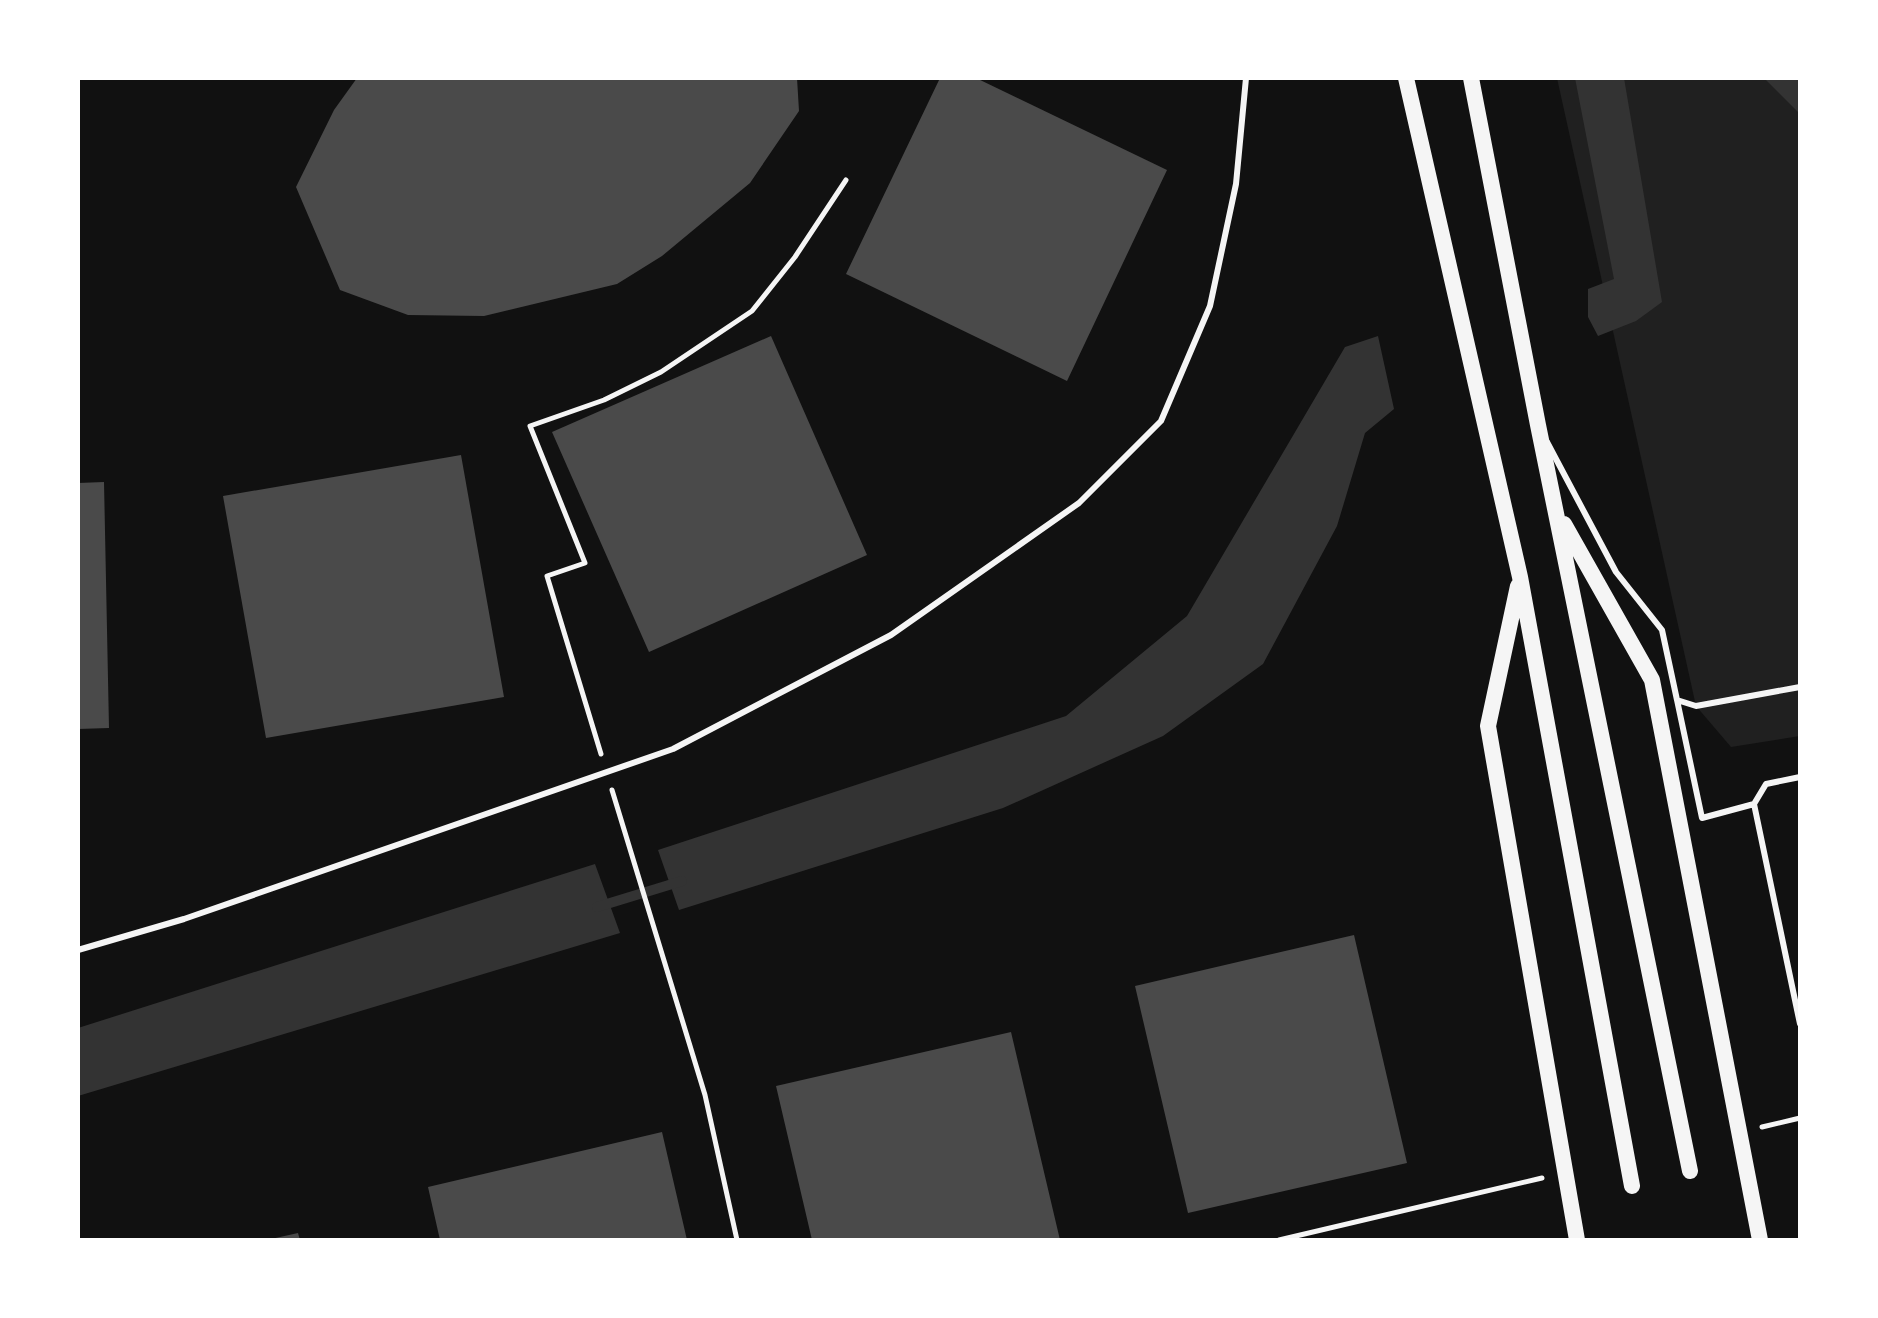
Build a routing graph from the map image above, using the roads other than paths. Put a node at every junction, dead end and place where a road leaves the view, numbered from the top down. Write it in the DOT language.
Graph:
graph roads {
  1 [pos="1246,78"];
  2 [pos="1406,78"];
  3 [pos="1471,78"];
  4 [pos="1538,425"];
  5 [pos="1557,513"];
  6 [pos="1520,577"];
  7 [pos="1800,687"];
  8 [pos="1677,700"];
  9 [pos="1800,777"];
  10 [pos="1754,804"];
  11 [pos="78,950"];
  12 [pos="1800,1024"];
  13 [pos="1690,1171"];
  14 [pos="1632,1186"];
  15 [pos="1577,1240"];
  16 [pos="1760,1240"];
  1 -- 11 [label="lane"];
  2 -- 6 [label="main road"];
  3 -- 4 [label="main road"];
  4 -- 5 [label="main road"];
  4 -- 8 [label="lane"];
  5 -- 13 [label="main road"];
  5 -- 16 [label="main road"];
  6 -- 14 [label="main road"];
  6 -- 15 [label="main road"];
  7 -- 8 [label="lane"];
  8 -- 10 [label="lane"];
  9 -- 10 [label="lane"];
  10 -- 12 [label="lane"];
}
